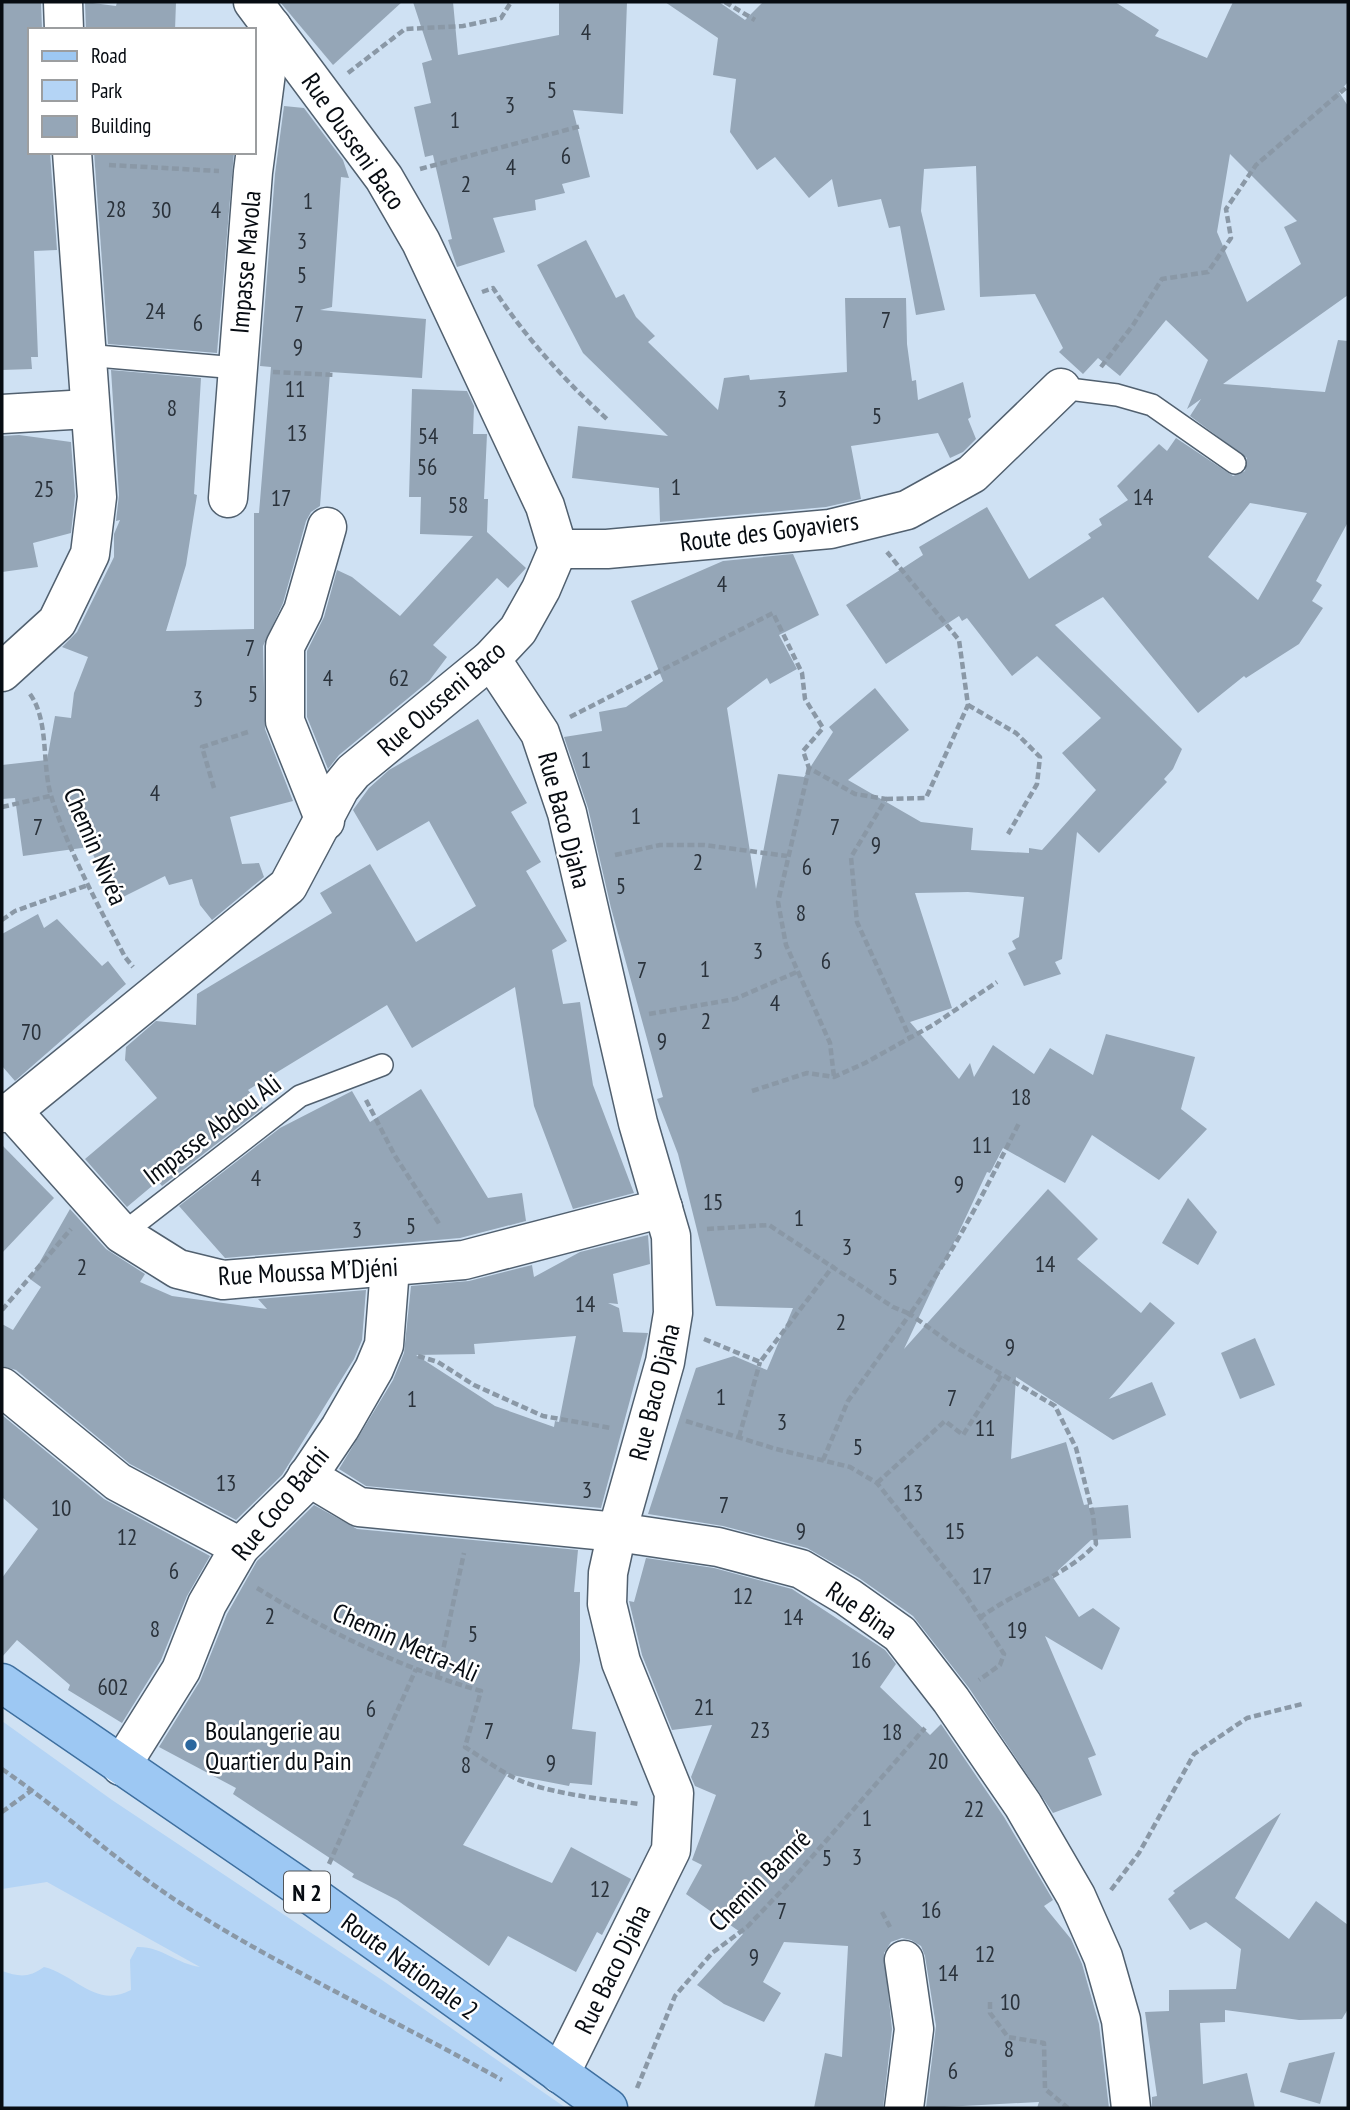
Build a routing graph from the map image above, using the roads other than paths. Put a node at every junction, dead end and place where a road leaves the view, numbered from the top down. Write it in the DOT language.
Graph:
graph roads {
  1 [pos="63,2"];
  2 [pos="263,15"];
  3 [pos="64,28"];
  4 [pos="256,125"];
  5 [pos="254,154"];
  6 [pos="72,158"];
  7 [pos="85,355"];
  8 [pos="237,370"];
  9 [pos="1072,389"];
  10 [pos="88,409"];
  11 [pos="2,414"];
  12 [pos="1235,463"];
  13 [pos="228,498"];
  14 [pos="327,527"];
  15 [pos="558,549"];
  16 [pos="491,659"];
  17 [pos="5,668"];
  18 [pos="325,821"];
  19 [pos="382,1065"];
  20 [pos="7,1112"];
  21 [pos="667,1222"];
  22 [pos="122,1234"];
  23 [pos="390,1268"];
  24 [pos="2,1387"];
  25 [pos="307,1476"];
  26 [pos="617,1532"];
  27 [pos="233,1558"];
  28 [pos="2,1683"];
  29 [pos="121,1766"];
  30 [pos="904,1960"];
  31 [pos="560,2074"];
  32 [pos="621,2102"];
  33 [pos="904,2108"];
  34 [pos="1131,2108"];
  1 -- 3 [label="street"];
  2 -- 4 [label="street, Impasse Mavola"];
  2 -- 15 [label="street, Rue Ousseni Baco"];
  5 -- 8 [label="street, Impasse Mavola"];
  6 -- 7 [label="street"];
  7 -- 8 [label="lane"];
  7 -- 10 [label="street"];
  8 -- 13 [label="street, Impasse Mavola"];
  9 -- 12 [label="lane"];
  9 -- 15 [label="street, Route des Goyaviers"];
  10 -- 11 [label="street"];
  10 -- 17 [label="street"];
  14 -- 18 [label="street"];
  15 -- 16 [label="street, Rue Ousseni Baco"];
  16 -- 18 [label="street, Rue Ousseni Baco"];
  16 -- 21 [label="street, Rue Baco Djaha"];
  18 -- 20 [label="street, Rue Ousseni Baco"];
  19 -- 22 [label="lane, Impasse Abdou Ali"];
  20 -- 22 [label="street, Rue Moussa M’Djéni"];
  21 -- 23 [label="street, Rue Moussa M’Djéni"];
  21 -- 26 [label="street, Rue Baco Djaha"];
  22 -- 23 [label="street, Rue Moussa M’Djéni"];
  23 -- 25 [label="street, Rue Coco Bachi"];
  24 -- 27 [label="street"];
  25 -- 26 [label="street, Rue Bina"];
  25 -- 27 [label="street, Rue Coco Bachi"];
  26 -- 31 [label="street, Rue Baco Djaha"];
  26 -- 34 [label="street, Rue Bina"];
  27 -- 29 [label="street, Rue Coco Bachi"];
  28 -- 29 [label="main road, Route Nationale 2 / N 2"];
  29 -- 31 [label="main road, Route Nationale 2 / N 2"];
  30 -- 33 [label="street"];
  31 -- 32 [label="main road, Route Nationale 2 / N 2"];
}
